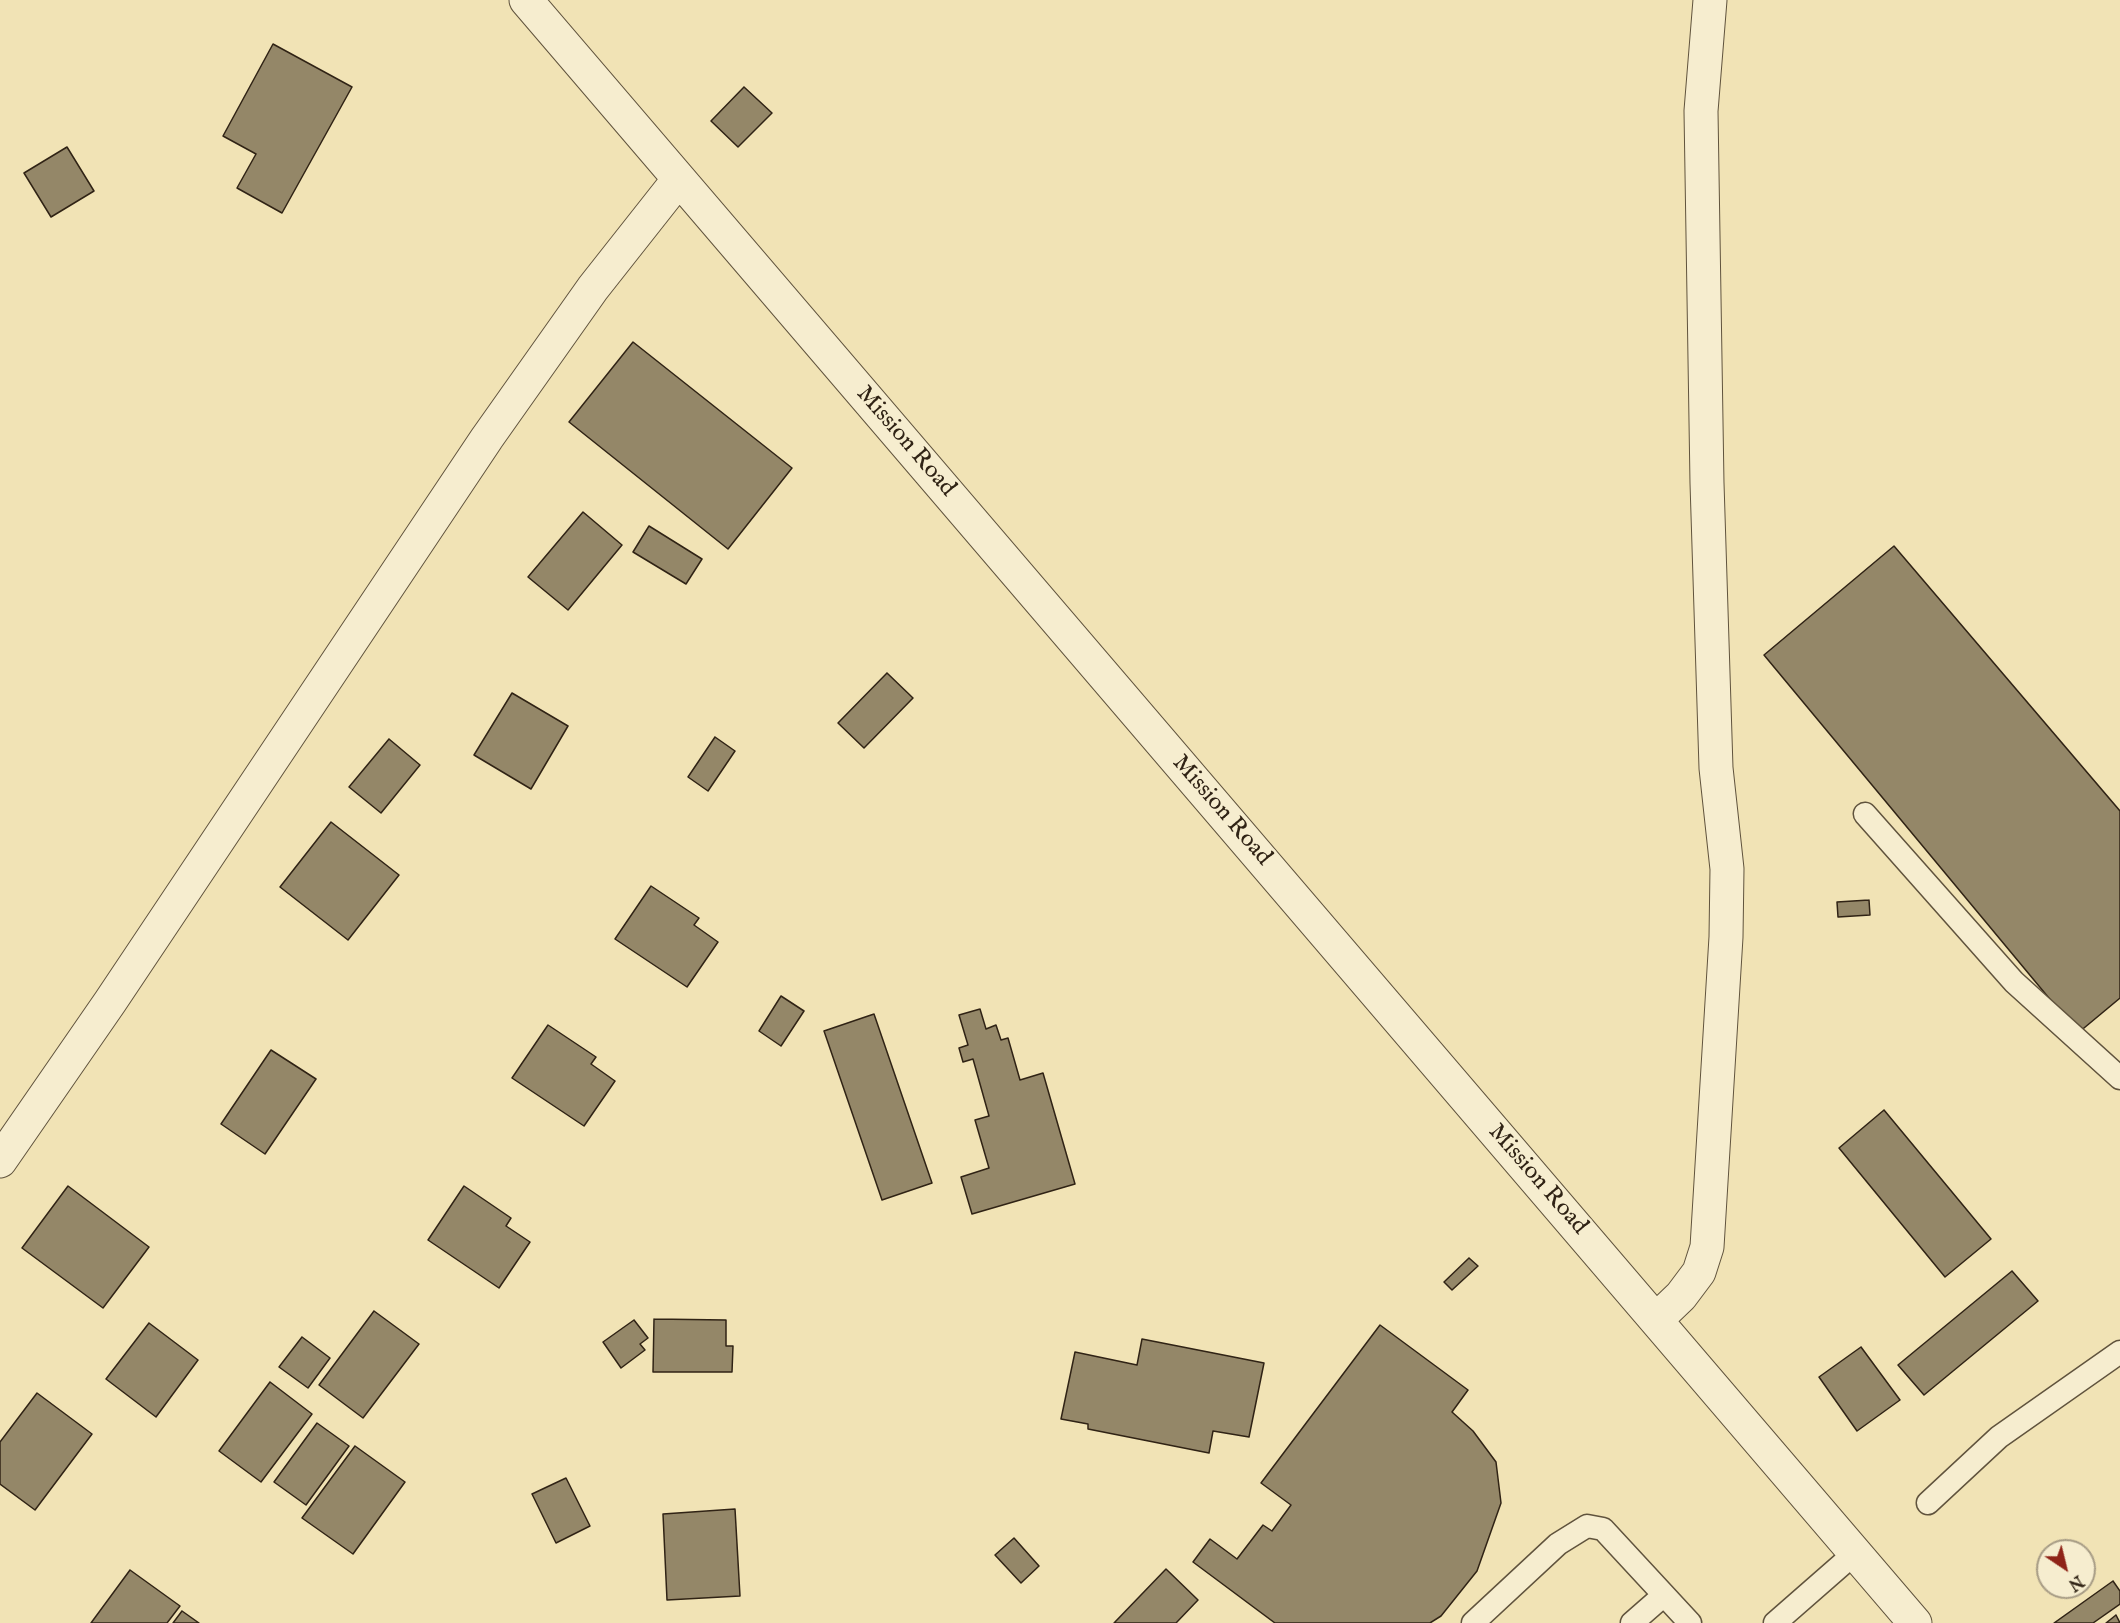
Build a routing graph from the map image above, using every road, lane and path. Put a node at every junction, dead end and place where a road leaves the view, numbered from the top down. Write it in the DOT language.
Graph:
graph roads {
  1 [pos="526,0"];
  2 [pos="1710,0"];
  3 [pos="679,178"];
  4 [pos="1864,813"];
  5 [pos="2120,1078"];
  6 [pos="0,1161"];
  7 [pos="1657,1319"];
  8 [pos="2120,1352"];
  9 [pos="1928,1503"];
  10 [pos="1855,1553"];
  11 [pos="1664,1595"];
  12 [pos="1473,1623"];
  13 [pos="1632,1623"];
  14 [pos="1690,1623"];
  15 [pos="1775,1623"];
  16 [pos="1915,1623"];
  1 -- 3 [label="street, Mission Road"];
  2 -- 7 [label="street"];
  3 -- 6 [label="street"];
  3 -- 7 [label="street, Mission Road"];
  4 -- 5 [label="lane"];
  7 -- 10 [label="street, Mission Road"];
  8 -- 9 [label="lane"];
  10 -- 15 [label="lane"];
  10 -- 16 [label="street, Mission Road"];
  11 -- 12 [label="lane"];
  11 -- 13 [label="lane"];
  11 -- 14 [label="lane"];
}
